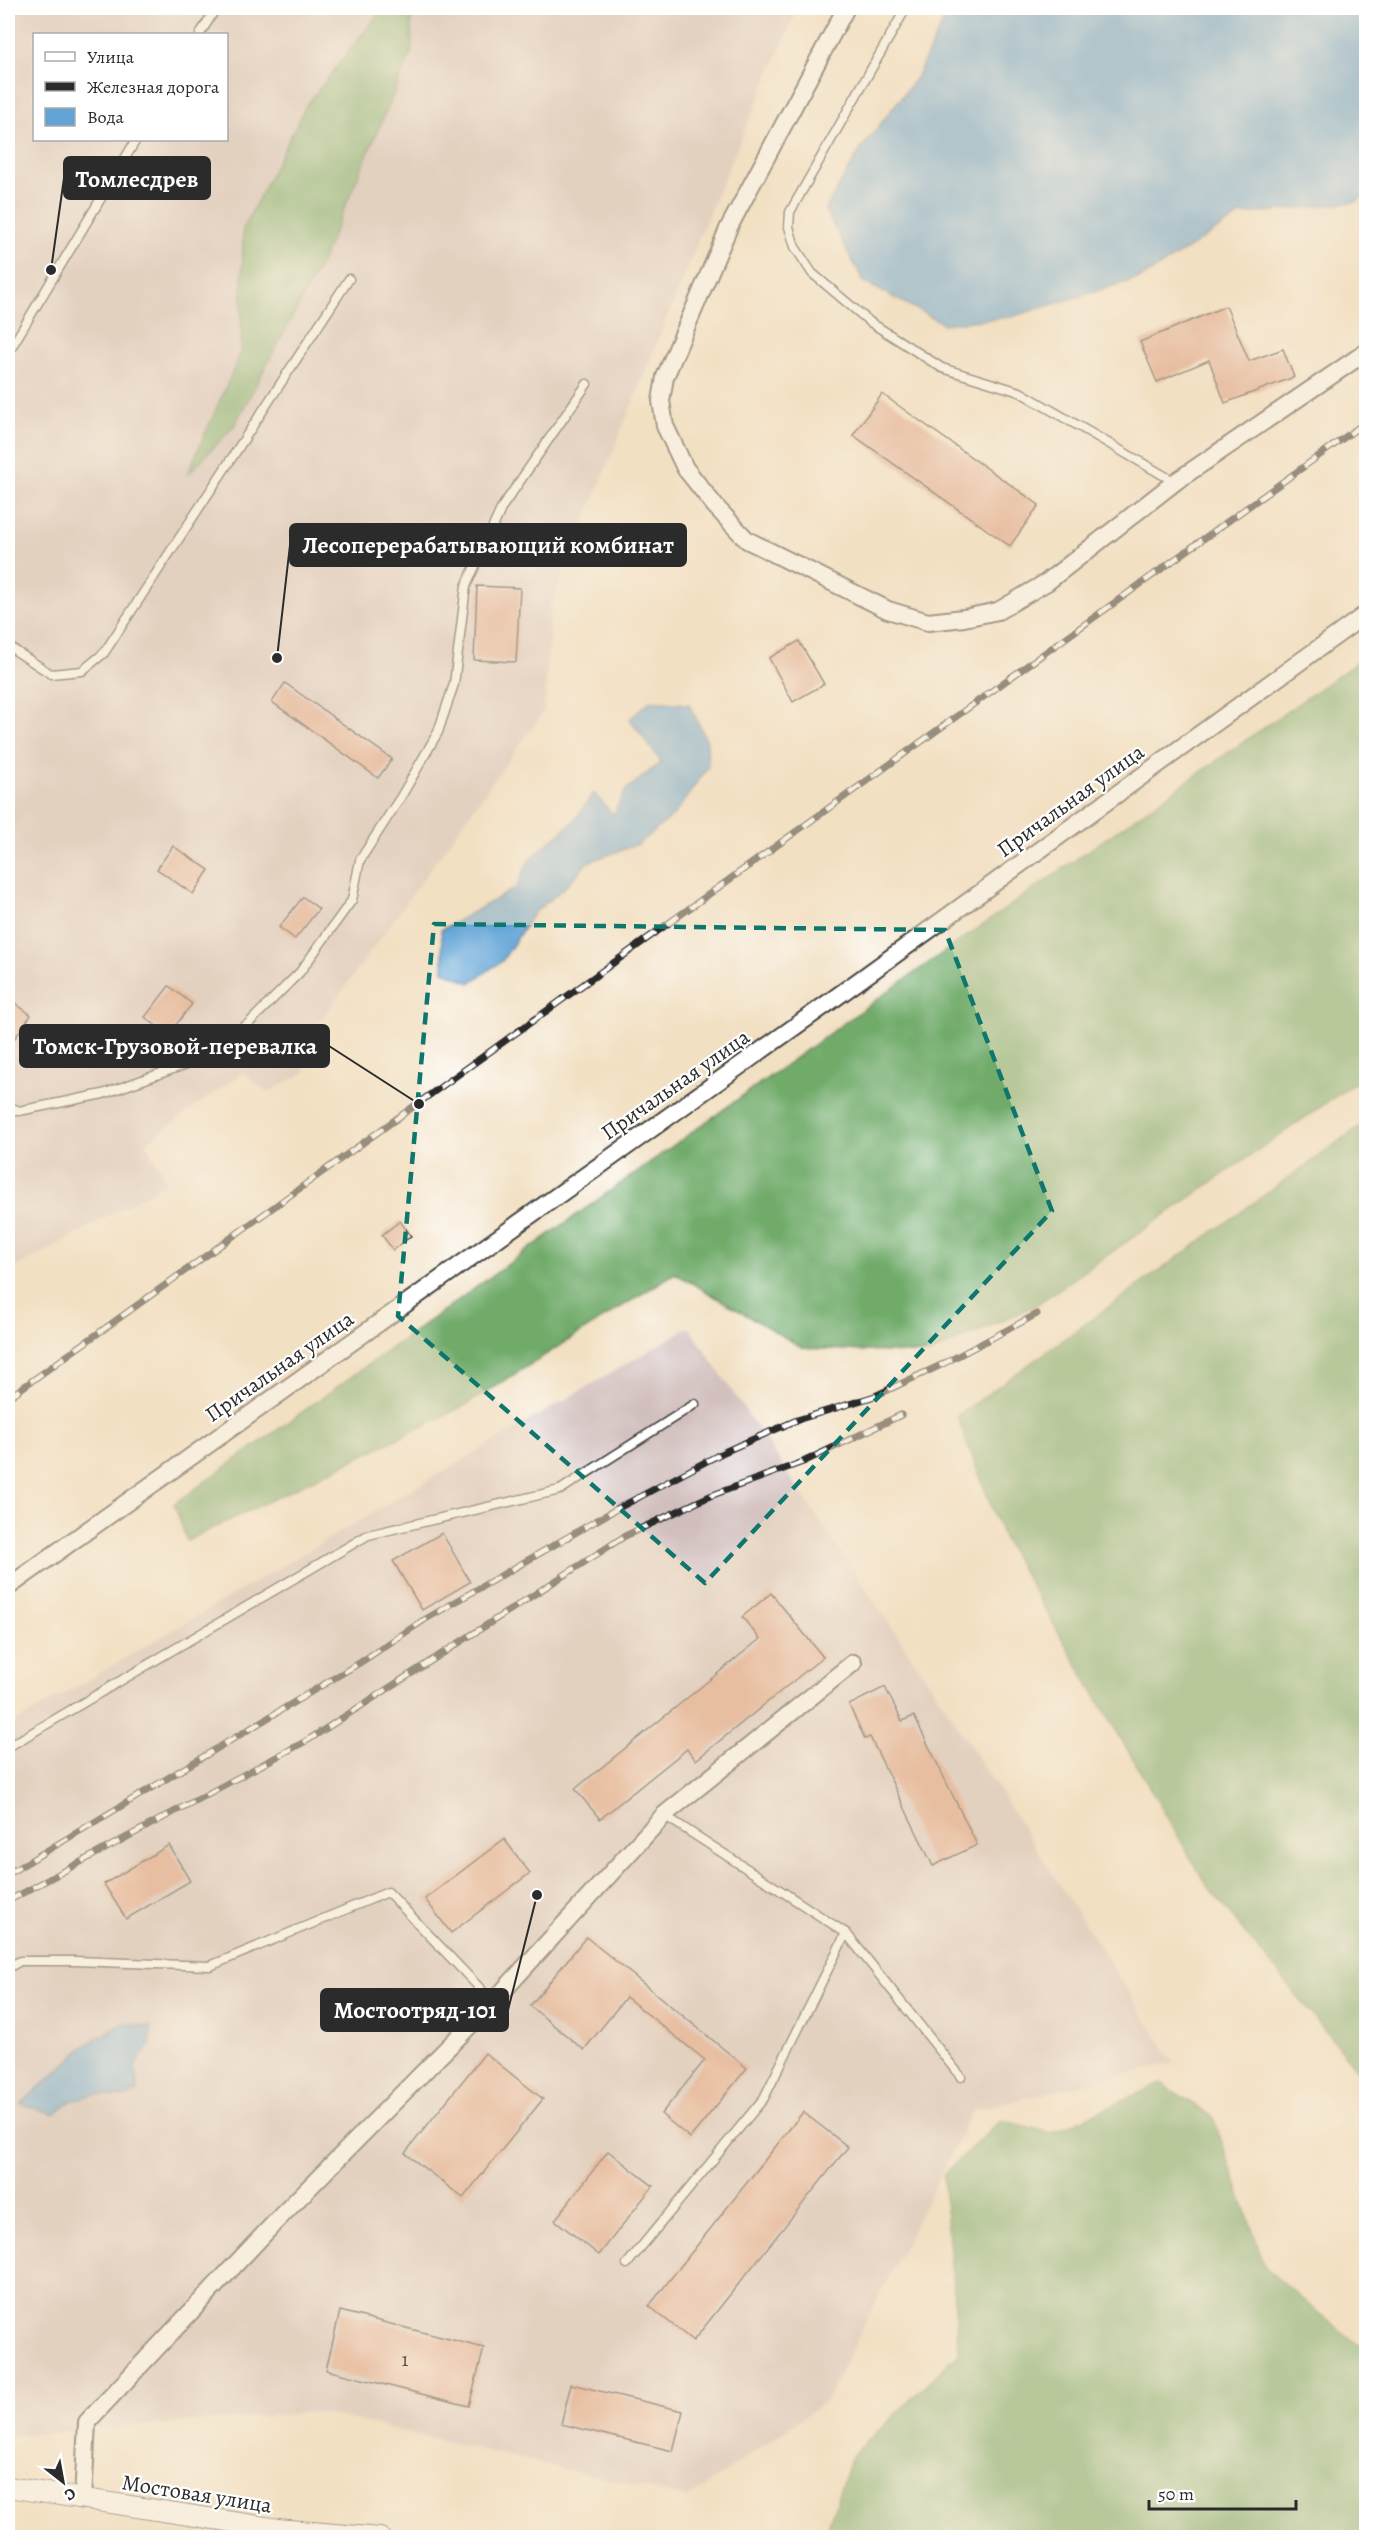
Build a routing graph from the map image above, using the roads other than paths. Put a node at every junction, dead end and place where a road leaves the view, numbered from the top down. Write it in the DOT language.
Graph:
graph roads {
  1 [pos="216,8"];
  2 [pos="846,8"];
  3 [pos="906,8"];
  4 [pos="201,33"];
  5 [pos="135,141"];
  6 [pos="349,279"];
  7 [pos="1366,352"];
  8 [pos="8,353"];
  9 [pos="587,384"];
  10 [pos="1175,482"];
  11 [pos="1366,614"];
  12 [pos="8,646"];
  13 [pos="8,1106"];
  14 [pos="695,1404"];
  15 [pos="8,1587"];
  16 [pos="854,1663"];
  17 [pos="8,1747"];
  18 [pos="664,1815"];
  19 [pos="846,1933"];
  20 [pos="8,1968"];
  21 [pos="493,2002"];
  22 [pos="962,2077"];
  23 [pos="627,2264"];
  24 [pos="8,2487"];
  25 [pos="83,2500"];
  26 [pos="278,2533"];
  27 [pos="380,2538"];
  1 -- 4 [label="lane"];
  2 -- 10 [label="street"];
  3 -- 10 [label="lane"];
  5 -- 8 [label="lane"];
  6 -- 12 [label="lane"];
  7 -- 10 [label="street"];
  9 -- 13 [label="lane"];
  11 -- 15 [label="street, Причальная улица"];
  14 -- 17 [label="lane"];
  16 -- 18 [label="street"];
  18 -- 19 [label="lane"];
  18 -- 21 [label="street"];
  19 -- 22 [label="lane"];
  19 -- 23 [label="lane"];
  20 -- 21 [label="lane"];
  21 -- 25 [label="street"];
  24 -- 25 [label="street, Мостовая улица"];
  25 -- 26 [label="street, Мостовая улица"];
  26 -- 27 [label="street, Мостовая улица"];
}
